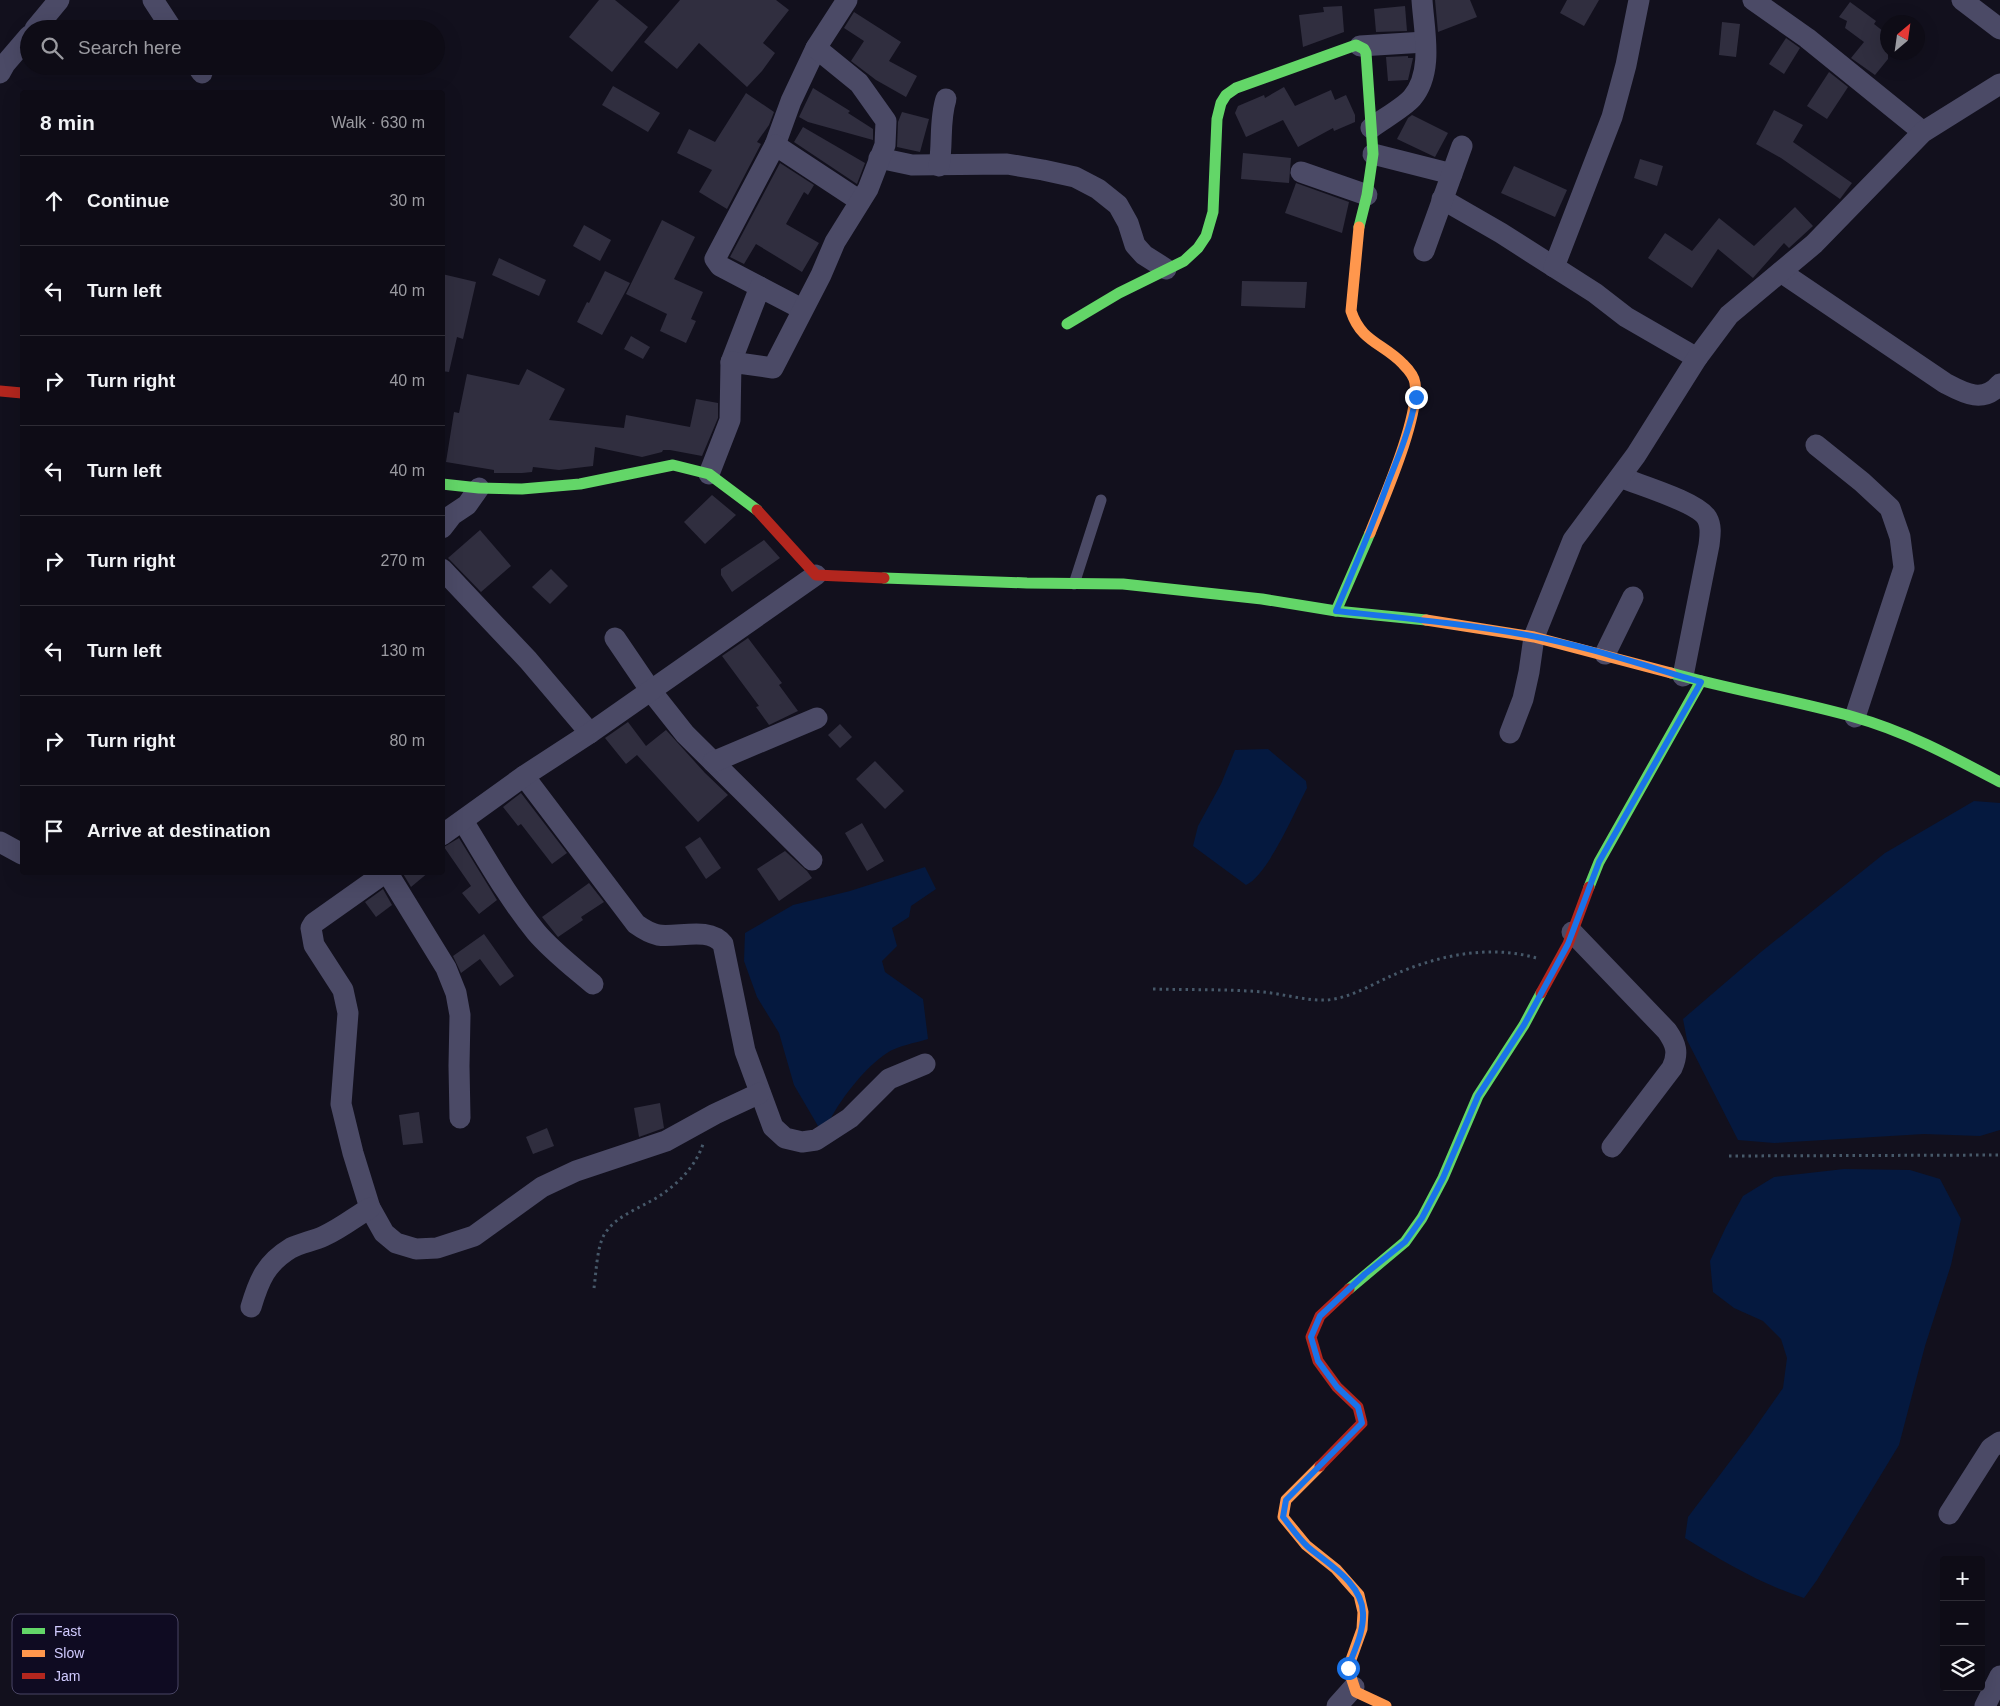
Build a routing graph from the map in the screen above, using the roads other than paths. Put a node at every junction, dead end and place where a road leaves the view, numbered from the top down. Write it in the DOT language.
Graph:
graph roads {
  1 [pos="59,0"];
  2 [pos="153,0"];
  3 [pos="847,0"];
  4 [pos="1422,0"];
  5 [pos="1639,0"];
  6 [pos="1753,0"];
  7 [pos="1962,0"];
  8 [pos="42,20"];
  9 [pos="166,20"];
  10 [pos="2000,29"];
  11 [pos="1425,42"];
  12 [pos="20,45"];
  13 [pos="1360,46"];
  14 [pos="816,48"];
  15 [pos="2,64"];
  16 [pos="2000,84"];
  17 [pos="946,99"];
  18 [pos="1372,128"];
  19 [pos="1923,132"];
  20 [pos="775,145"];
  21 [pos="1462,146"];
  22 [pos="1373,154"];
  23 [pos="880,158"];
  24 [pos="939,166"];
  25 [pos="1301,172"];
  26 [pos="1452,174"];
  27 [pos="1367,195"];
  28 [pos="1442,199"];
  29 [pos="860,201"];
  30 [pos="1424,251"];
  31 [pos="1554,267"];
  32 [pos="1166,269"];
  33 [pos="1781,272"];
  34 [pos="760,287"];
  35 [pos="802,309"];
  36 [pos="1067,324"];
  37 [pos="1697,358"];
  38 [pos="731,362"];
  39 [pos="2000,384"];
  40 [pos="0,391"];
  41 [pos="20,393"];
  42 [pos="1816,445"];
  43 [pos="709,474"];
  44 [pos="1620,477"];
  45 [pos="445,484"];
  46 [pos="479,488"];
  47 [pos="1101,500"];
  48 [pos="445,524"];
  49 [pos="445,572"];
  50 [pos="816,575"];
  51 [pos="1074,584"];
  52 [pos="1633,597"];
  53 [pos="1336,611"];
  54 [pos="1534,637"];
  55 [pos="615,638"];
  56 [pos="1606,654"];
  57 [pos="1692,679"];
  58 [pos="651,691"];
  59 [pos="1855,717"];
  60 [pos="817,718"];
  61 [pos="590,733"];
  62 [pos="1510,733"];
  63 [pos="713,762"];
  64 [pos="524,776"];
  65 [pos="2000,782"];
  66 [pos="463,821"];
  67 [pos="445,833"];
  68 [pos="0,842"];
  69 [pos="20,853"];
  70 [pos="812,860"];
  71 [pos="382,875"];
  72 [pos="388,875"];
  73 [pos="1572,932"];
  74 [pos="593,984"];
  75 [pos="925,1064"];
  76 [pos="760,1093"];
  77 [pos="460,1118"];
  78 [pos="1612,1147"];
  79 [pos="370,1208"];
  80 [pos="251,1307"];
  81 [pos="2000,1442"];
  82 [pos="1950,1514"];
  83 [pos="2000,1676"];
  84 [pos="1354,1687"];
  85 [pos="1337,1706"];
  86 [pos="1386,1706"];
  87 [pos="1985,1706"];
  1 -- 8 [label="street"];
  2 -- 9 [label="street"];
  3 -- 14 [label="street"];
  4 -- 11 [label="street"];
  5 -- 31 [label="street"];
  6 -- 19 [label="street"];
  7 -- 10 [label="street"];
  11 -- 13 [label="street"];
  11 -- 18 [label="street"];
  12 -- 15 [label="street"];
  13 -- 18 [label="street"];
  13 -- 32 [label="street"];
  14 -- 20 [label="street"];
  14 -- 23 [label="street"];
  16 -- 19 [label="street"];
  17 -- 24 [label="street"];
  18 -- 22 [label="street"];
  19 -- 33 [label="street"];
  20 -- 29 [label="street"];
  20 -- 34 [label="street"];
  21 -- 26 [label="street"];
  22 -- 26 [label="street"];
  22 -- 27 [label="street"];
  23 -- 24 [label="street"];
  23 -- 29 [label="street"];
  24 -- 32 [label="street"];
  25 -- 27 [label="street"];
  26 -- 28 [label="street"];
  27 -- 53 [label="street"];
  28 -- 30 [label="street"];
  28 -- 31 [label="street"];
  29 -- 35 [label="street"];
  31 -- 37 [label="street"];
  32 -- 36 [label="street"];
  33 -- 37 [label="street"];
  33 -- 39 [label="street"];
  34 -- 35 [label="street"];
  34 -- 38 [label="street"];
  35 -- 38 [label="street"];
  37 -- 44 [label="street"];
  38 -- 43 [label="street"];
  40 -- 41 [label="street"];
  42 -- 59 [label="street"];
  43 -- 46 [label="street"];
  43 -- 50 [label="street"];
  44 -- 54 [label="street"];
  44 -- 57 [label="street"];
  45 -- 46 [label="street"];
  46 -- 48 [label="street"];
  47 -- 51 [label="lane"];
  49 -- 61 [label="street"];
  50 -- 51 [label="street"];
  50 -- 58 [label="street"];
  51 -- 53 [label="street"];
  52 -- 56 [label="street"];
  53 -- 54 [label="street"];
  54 -- 56 [label="street"];
  54 -- 62 [label="street"];
  55 -- 58 [label="street"];
  56 -- 57 [label="street"];
  57 -- 59 [label="street"];
  57 -- 73 [label="street"];
  58 -- 61 [label="street"];
  58 -- 63 [label="street"];
  59 -- 65 [label="street"];
  60 -- 63 [label="street"];
  61 -- 64 [label="street"];
  63 -- 70 [label="street"];
  64 -- 66 [label="street"];
  64 -- 76 [label="street"];
  66 -- 67 [label="street"];
  66 -- 74 [label="street"];
  68 -- 69 [label="street"];
  71 -- 79 [label="street"];
  72 -- 77 [label="street"];
  73 -- 78 [label="street"];
  73 -- 84 [label="street"];
  75 -- 76 [label="street"];
  76 -- 79 [label="street"];
  79 -- 80 [label="street"];
  81 -- 82 [label="street"];
  83 -- 87 [label="street"];
  84 -- 85 [label="street"];
  84 -- 86 [label="street"];
}
